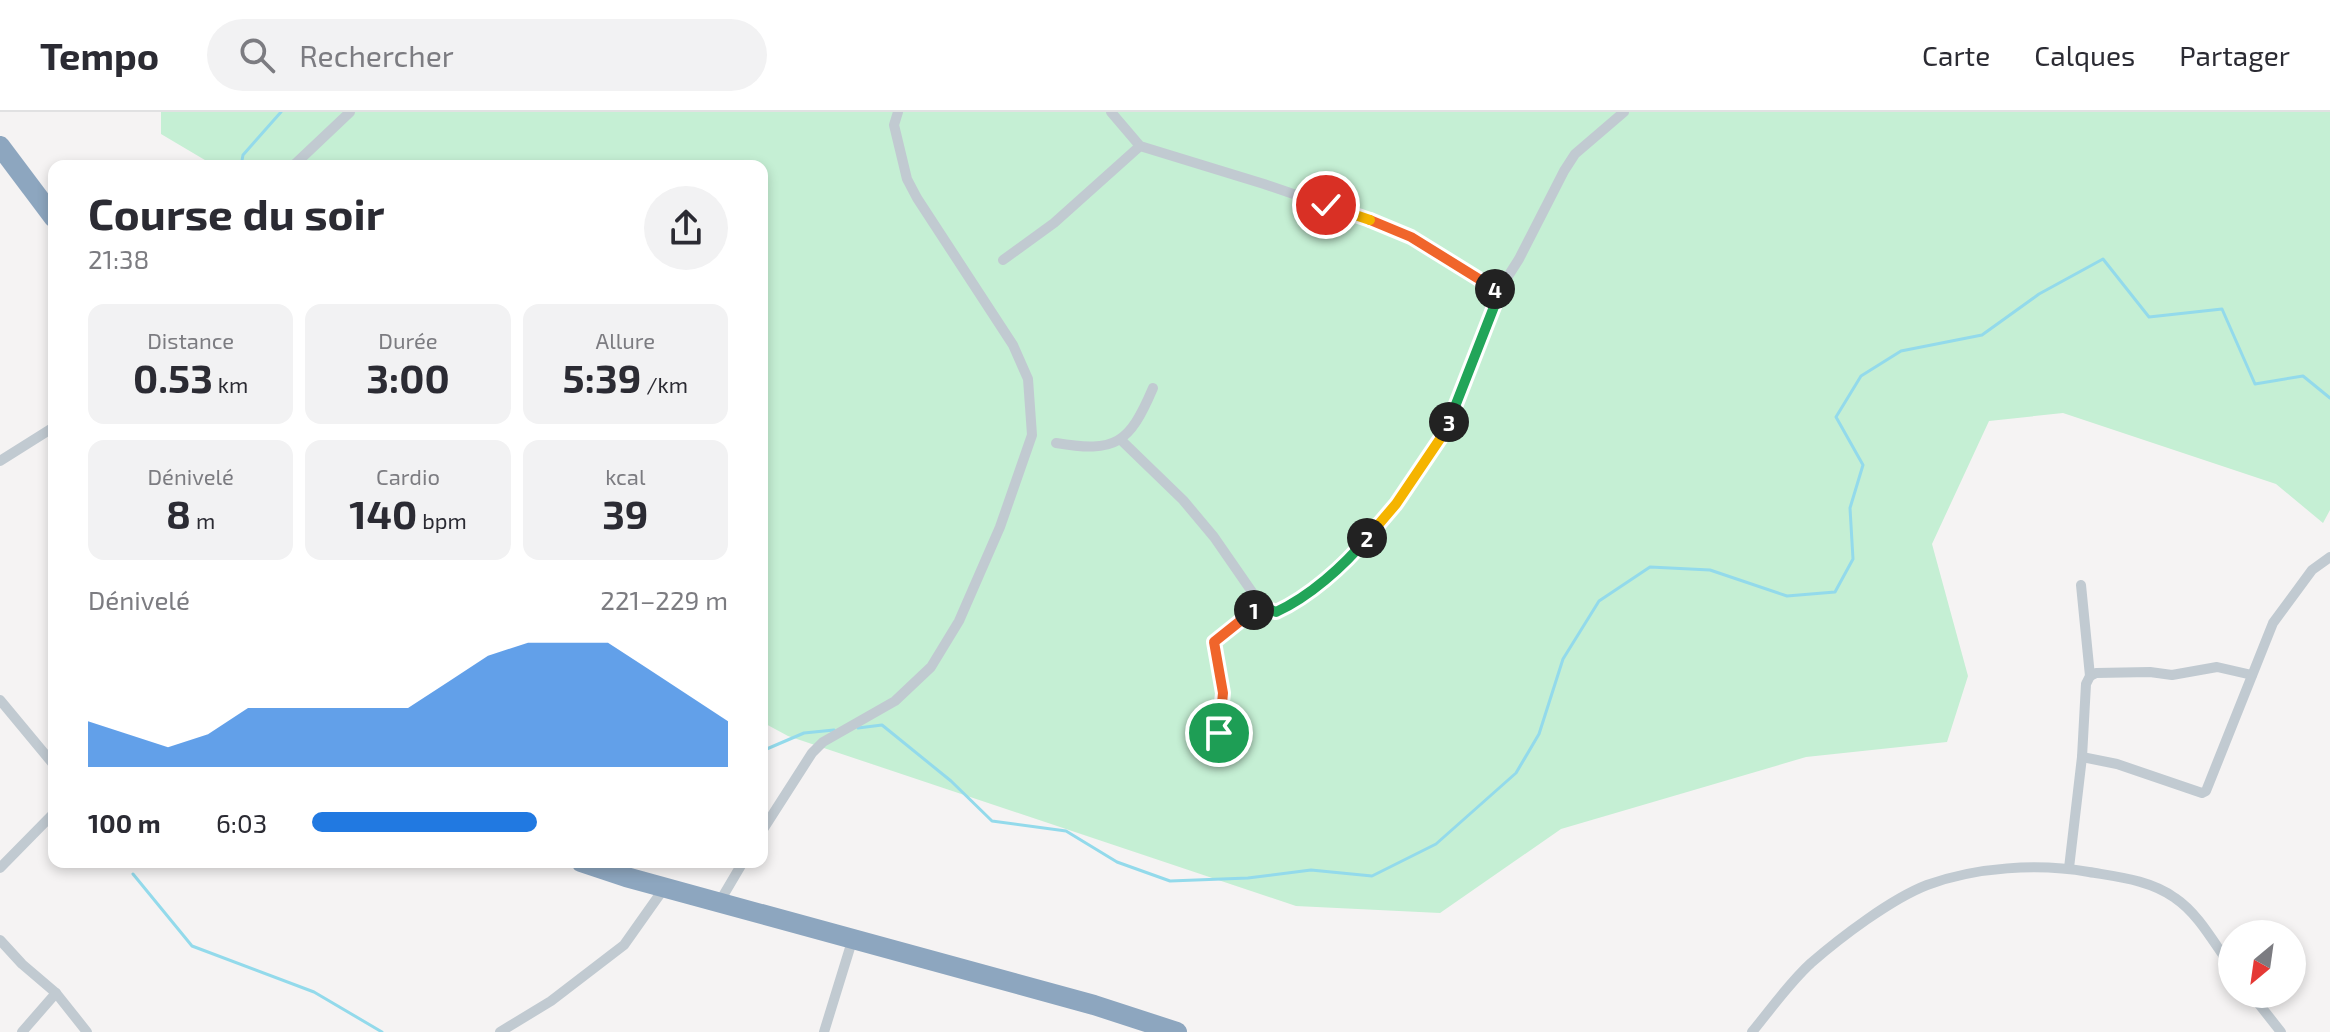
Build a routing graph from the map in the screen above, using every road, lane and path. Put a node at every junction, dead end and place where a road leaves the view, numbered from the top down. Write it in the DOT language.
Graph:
graph roads {
  1 [pos="350,112"];
  2 [pos="898,112"];
  3 [pos="1111,112"];
  4 [pos="1624,112"];
  5 [pos="0,146"];
  6 [pos="1140,146"];
  7 [pos="299,160"];
  8 [pos="48,210"];
  9 [pos="1003,260"];
  10 [pos="1498,292"];
  11 [pos="1153,388"];
  12 [pos="48,431"];
  13 [pos="1121,440"];
  14 [pos="1056,443"];
  15 [pos="0,461"];
  16 [pos="2330,557"];
  17 [pos="2081,585"];
  18 [pos="1259,605"];
  19 [pos="2252,675"];
  20 [pos="2090,676"];
  21 [pos="0,700"];
  22 [pos="1219,733"];
  23 [pos="2082,757"];
  24 [pos="48,758"];
  25 [pos="48,819"];
  26 [pos="768,822"];
  27 [pos="0,868"];
  28 [pos="601,868"];
  29 [pos="739,868"];
  30 [pos="2069,868"];
  31 [pos="665,887"];
  32 [pos="720,901"];
  33 [pos="853,938"];
  34 [pos="0,940"];
  35 [pos="2218,949"];
  36 [pos="56,993"];
  37 [pos="2262,1008"];
  38 [pos="22,1032"];
  39 [pos="87,1032"];
  40 [pos="500,1032"];
  41 [pos="824,1032"];
  42 [pos="1177,1032"];
  43 [pos="1752,1032"];
  44 [pos="2281,1032"];
  1 -- 7 [label="street"];
  2 -- 26 [label="street"];
  3 -- 6 [label="street"];
  4 -- 10 [label="street"];
  5 -- 8 [label="highway"];
  6 -- 9 [label="street"];
  6 -- 10 [label="street"];
  10 -- 18 [label="street"];
  11 -- 13 [label="street"];
  12 -- 15 [label="street"];
  13 -- 14 [label="street"];
  13 -- 18 [label="street"];
  16 -- 19 [label="street"];
  17 -- 20 [label="street"];
  18 -- 22 [label="street"];
  19 -- 20 [label="street"];
  19 -- 23 [label="street"];
  20 -- 23 [label="street"];
  21 -- 24 [label="street"];
  23 -- 30 [label="street"];
  25 -- 27 [label="street"];
  28 -- 31 [label="highway"];
  29 -- 32 [label="street"];
  30 -- 35 [label="street"];
  30 -- 43 [label="street"];
  31 -- 32 [label="highway"];
  31 -- 40 [label="street"];
  32 -- 33 [label="highway"];
  33 -- 41 [label="street"];
  33 -- 42 [label="highway"];
  34 -- 36 [label="street"];
  36 -- 38 [label="street"];
  36 -- 39 [label="street"];
  37 -- 44 [label="street"];
}
